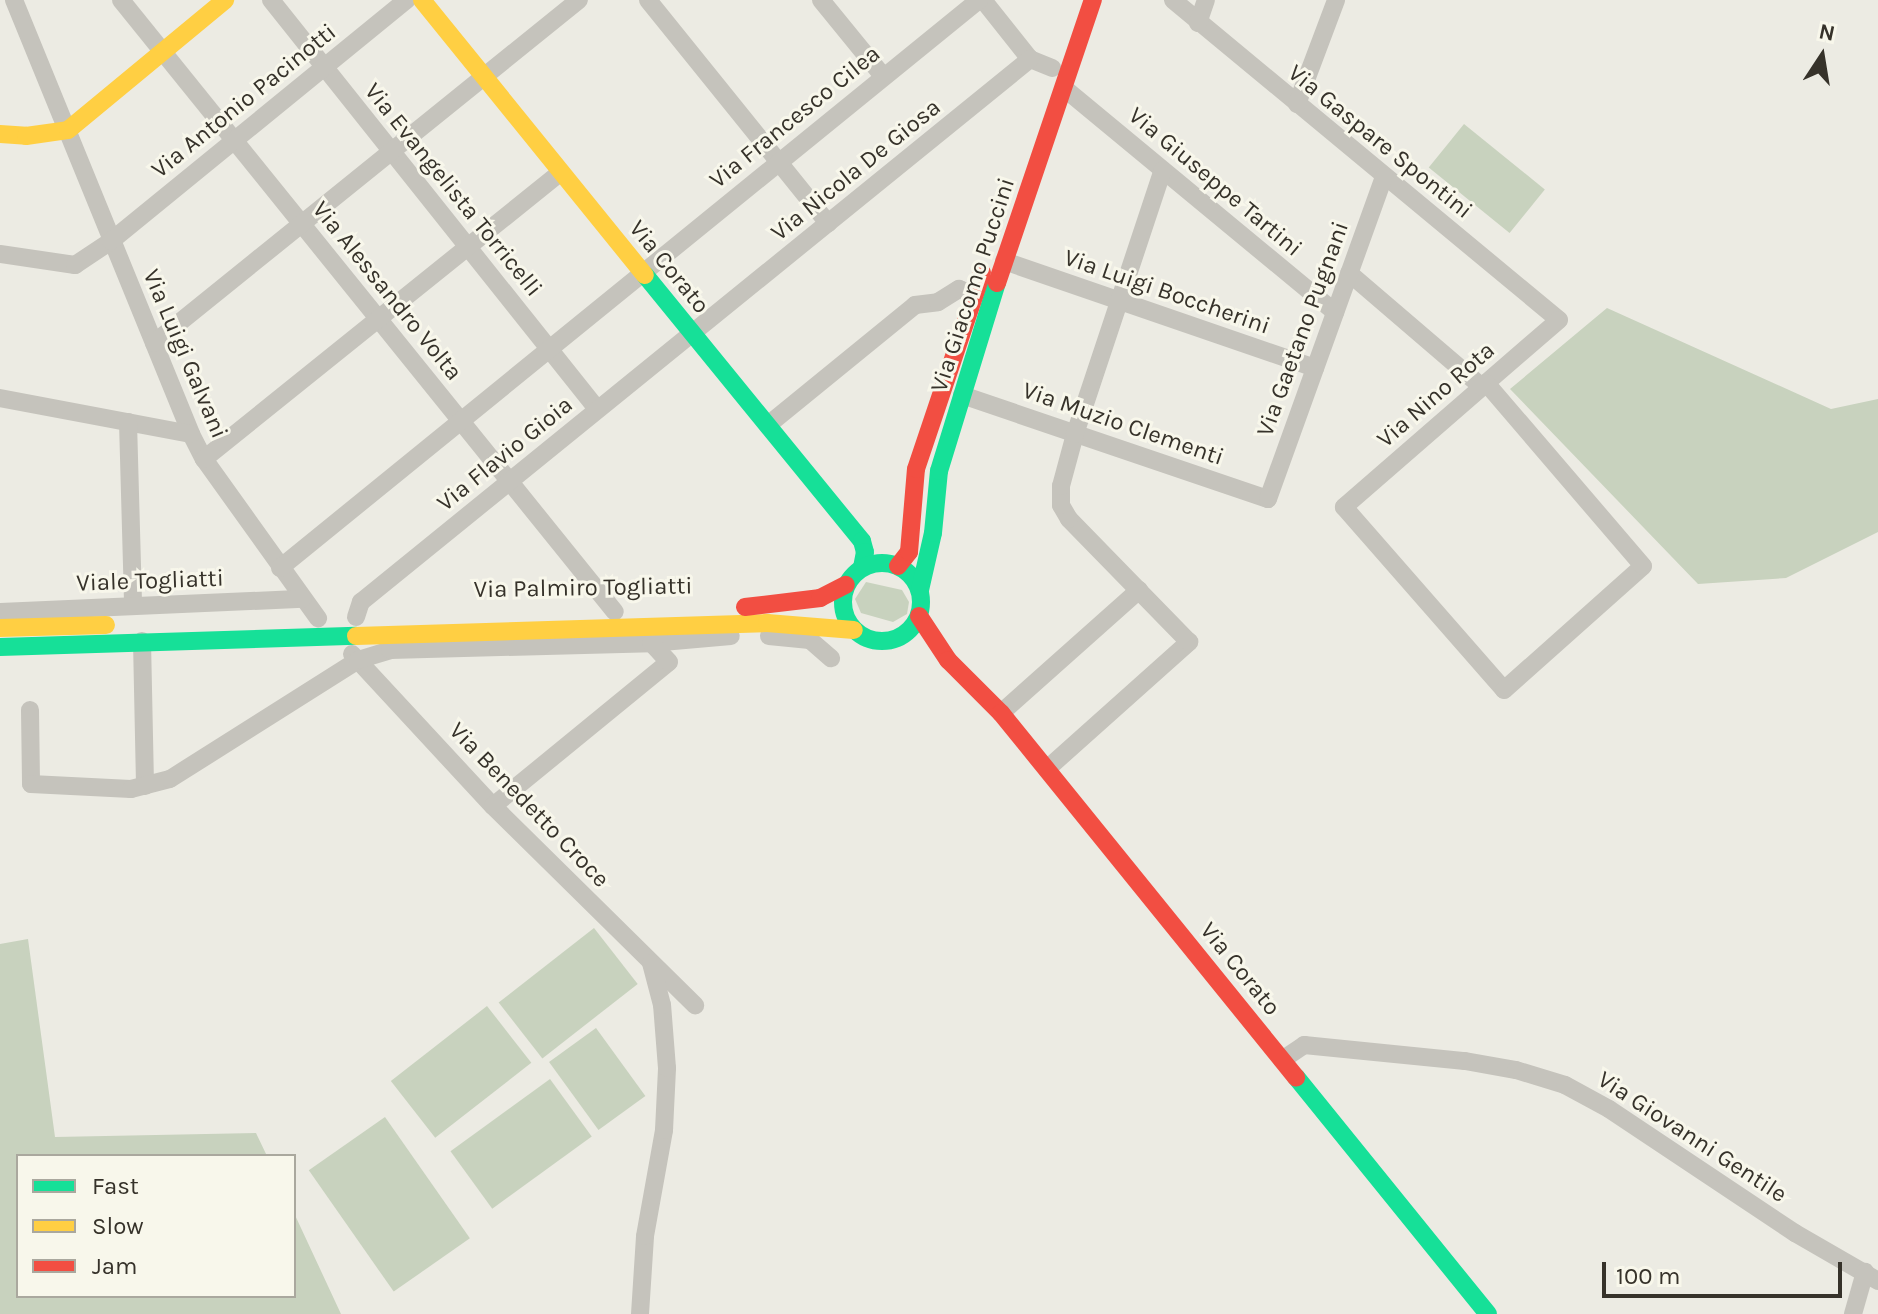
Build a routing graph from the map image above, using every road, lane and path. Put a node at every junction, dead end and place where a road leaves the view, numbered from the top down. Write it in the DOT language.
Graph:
graph roads {
  1 [pos="121,0"];
  2 [pos="271,0"];
  3 [pos="407,0"];
  4 [pos="422,0"];
  5 [pos="579,0"];
  6 [pos="648,0"];
  7 [pos="821,0"];
  8 [pos="981,0"];
  9 [pos="1074,0"];
  10 [pos="1093,0"];
  11 [pos="1173,0"];
  12 [pos="1206,0"];
  13 [pos="1336,0"];
  14 [pos="223,1"];
  15 [pos="21,4"];
  16 [pos="1198,23"];
  17 [pos="162,52"];
  18 [pos="1030,59"];
  19 [pos="324,67"];
  20 [pos="1052,68"];
  21 [pos="883,76"];
  22 [pos="484,77"];
  23 [pos="1064,88"];
  24 [pos="1297,104"];
  25 [pos="68,130"];
  26 [pos="0,134"];
  27 [pos="233,140"];
  28 [pos="391,152"];
  29 [pos="778,160"];
  30 [pos="1163,170"];
  31 [pos="561,172"];
  32 [pos="1384,176"];
  33 [pos="828,223"];
  34 [pos="302,224"];
  35 [pos="111,241"];
  36 [pos="469,247"];
  37 [pos="0,254"];
  38 [pos="1004,261"];
  39 [pos="642,272"];
  40 [pos="1349,273"];
  41 [pos="975,295"];
  42 [pos="1120,301"];
  43 [pos="1335,312"];
  44 [pos="378,319"];
  45 [pos="1559,320"];
  46 [pos="693,334"];
  47 [pos="154,343"];
  48 [pos="550,348"];
  49 [pos="1315,368"];
  50 [pos="1484,385"];
  51 [pos="962,395"];
  52 [pos="0,398"];
  53 [pos="597,409"];
  54 [pos="460,420"];
  55 [pos="128,422"];
  56 [pos="768,425"];
  57 [pos="191,434"];
  58 [pos="1075,434"];
  59 [pos="204,459"];
  60 [pos="509,481"];
  61 [pos="1268,499"];
  62 [pos="898,566"];
  63 [pos="280,568"];
  64 [pos="862,568"];
  65 [pos="846,585"];
  66 [pos="920,590"];
  67 [pos="1139,590"];
  68 [pos="303,599"];
  69 [pos="133,606"];
  70 [pos="0,612"];
  71 [pos="615,612"];
  72 [pos="919,616"];
  73 [pos="356,617"];
  74 [pos="318,618"];
  75 [pos="0,628"];
  76 [pos="854,630"];
  77 [pos="334,635"];
  78 [pos="142,641"];
  79 [pos="890,641"];
  80 [pos="651,643"];
  81 [pos="0,647"];
  82 [pos="831,658"];
  83 [pos="358,660"];
  84 [pos="948,660"];
  85 [pos="30,710"];
  86 [pos="1001,713"];
  87 [pos="1047,769"];
  88 [pos="145,786"];
  89 [pos="493,806"];
  90 [pos="650,961"];
  91 [pos="695,1005"];
  92 [pos="1282,1060"];
  93 [pos="1871,1277"];
  94 [pos="640,1314"];
  95 [pos="1488,1314"];
  96 [pos="1853,1314"];
  1 -- 17 [label="street, Via Alessandro Volta"];
  2 -- 19 [label="street, Via Evangelista Torricelli"];
  3 -- 19 [label="street, Via Antonio Pacinotti"];
  4 -- 22 [label="main road, Via Corato"];
  5 -- 22 [label="street"];
  6 -- 29 [label="street"];
  7 -- 21 [label="street"];
  8 -- 18 [label="street"];
  8 -- 21 [label="street, Via Francesco Cilea"];
  9 -- 20 [label="main road, Via Giacomo Puccini"];
  10 -- 23 [label="main road, Via Giacomo Puccini"];
  11 -- 16 [label="street, Via Gaspare Spontini"];
  12 -- 16 [label="street"];
  13 -- 24 [label="street"];
  14 -- 17 [label="main road"];
  15 -- 25 [label="street, Via Luigi Galvani"];
  16 -- 24 [label="street, Via Gaspare Spontini"];
  17 -- 25 [label="main road"];
  17 -- 27 [label="street, Via Alessandro Volta"];
  18 -- 20 [label="street"];
  18 -- 33 [label="street, Via Nicola De Giosa"];
  19 -- 27 [label="street, Via Antonio Pacinotti"];
  19 -- 28 [label="street, Via Evangelista Torricelli"];
  20 -- 41 [label="main road, Via Giacomo Puccini"];
  21 -- 29 [label="street, Via Francesco Cilea"];
  22 -- 28 [label="street"];
  22 -- 31 [label="main road, Via Corato"];
  23 -- 30 [label="street, Via Giuseppe Tartini"];
  23 -- 38 [label="main road, Via Giacomo Puccini"];
  24 -- 32 [label="street, Via Gaspare Spontini"];
  25 -- 26 [label="main road"];
  25 -- 35 [label="street, Via Luigi Galvani"];
  27 -- 34 [label="street, Via Alessandro Volta"];
  27 -- 35 [label="street, Via Antonio Pacinotti"];
  28 -- 34 [label="street"];
  28 -- 36 [label="street, Via Evangelista Torricelli"];
  29 -- 33 [label="street"];
  29 -- 39 [label="street, Via Francesco Cilea"];
  30 -- 42 [label="street"];
  30 -- 43 [label="street, Via Giuseppe Tartini"];
  31 -- 36 [label="street"];
  31 -- 39 [label="main road, Via Corato"];
  32 -- 40 [label="street, Via Gaetano Pugnani"];
  32 -- 45 [label="street, Via Gaspare Spontini"];
  33 -- 46 [label="street, Via Nicola De Giosa"];
  34 -- 44 [label="street, Via Alessandro Volta"];
  34 -- 47 [label="street"];
  35 -- 37 [label="street, Via Antonio Pacinotti"];
  35 -- 47 [label="street, Via Luigi Galvani"];
  36 -- 44 [label="street"];
  36 -- 48 [label="street, Via Evangelista Torricelli"];
  38 -- 42 [label="street, Via Luigi Boccherini"];
  38 -- 51 [label="main road, Via Giacomo Puccini"];
  39 -- 46 [label="main road, Via Corato"];
  39 -- 48 [label="street, Via Francesco Cilea"];
  40 -- 43 [label="street, Via Gaetano Pugnani"];
  40 -- 50 [label="street"];
  41 -- 56 [label="street"];
  41 -- 62 [label="main road, Via Giacomo Puccini"];
  42 -- 49 [label="street, Via Luigi Boccherini"];
  42 -- 58 [label="street"];
  43 -- 49 [label="street, Via Gaetano Pugnani"];
  44 -- 54 [label="street, Via Alessandro Volta"];
  44 -- 59 [label="street"];
  45 -- 50 [label="street, Via Nino Rota"];
  46 -- 53 [label="street, Via Flavio Gioia"];
  46 -- 56 [label="main road, Via Corato"];
  47 -- 57 [label="street, Via Luigi Galvani"];
  48 -- 53 [label="street, Via Evangelista Torricelli"];
  48 -- 54 [label="street, Via Francesco Cilea"];
  49 -- 61 [label="street, Via Gaetano Pugnani"];
  50 -- 50 [label="street, Via Nino Rota"];
  51 -- 58 [label="street, Via Muzio Clementi"];
  51 -- 66 [label="main road, Via Giacomo Puccini"];
  52 -- 55 [label="street"];
  53 -- 60 [label="street, Via Flavio Gioia"];
  54 -- 60 [label="street, Via Alessandro Volta"];
  54 -- 63 [label="street, Via Francesco Cilea"];
  55 -- 57 [label="street"];
  55 -- 69 [label="street"];
  56 -- 64 [label="main road, Via Corato"];
  57 -- 59 [label="street, Via Luigi Galvani"];
  58 -- 61 [label="street, Via Muzio Clementi"];
  58 -- 67 [label="street"];
  59 -- 63 [label="street, Via Luigi Galvani"];
  60 -- 71 [label="street, Via Alessandro Volta"];
  60 -- 73 [label="street, Via Flavio Gioia"];
  62 -- 64 [label="main road"];
  62 -- 66 [label="main road"];
  63 -- 68 [label="street, Via Luigi Galvani"];
  64 -- 65 [label="main road"];
  65 -- 71 [label="main road, Via Palmiro Togliatti"];
  65 -- 76 [label="main road"];
  66 -- 72 [label="main road"];
  67 -- 86 [label="street"];
  67 -- 87 [label="street"];
  68 -- 69 [label="street, Viale Togliatti"];
  68 -- 74 [label="street, Via Luigi Galvani"];
  69 -- 70 [label="street, Viale Togliatti"];
  71 -- 73 [label="main road, Via Palmiro Togliatti"];
  72 -- 79 [label="main road"];
  72 -- 84 [label="main road, Via Corato"];
  73 -- 74 [label="main road, Via Palmiro Togliatti"];
  74 -- 75 [label="main road, Via Palmiro Togliatti"];
  74 -- 77 [label="main road"];
  76 -- 77 [label="main road, Via Palmiro Togliatti"];
  76 -- 79 [label="main road, Via Corato"];
  77 -- 78 [label="main road, Via Palmiro Togliatti"];
  77 -- 83 [label="street, Via Benedetto Croce"];
  78 -- 81 [label="main road, Via Palmiro Togliatti"];
  78 -- 88 [label="street"];
  79 -- 84 [label="main road, Via Corato"];
  80 -- 82 [label="street"];
  80 -- 83 [label="street"];
  80 -- 89 [label="street"];
  83 -- 88 [label="street"];
  83 -- 89 [label="street, Via Benedetto Croce"];
  84 -- 86 [label="main road, Via Corato"];
  85 -- 88 [label="street"];
  86 -- 87 [label="main road, Via Corato"];
  87 -- 92 [label="main road, Via Corato"];
  89 -- 90 [label="street, Via Benedetto Croce"];
  90 -- 91 [label="street, Via Benedetto Croce"];
  90 -- 94 [label="street"];
  92 -- 93 [label="street, Via Giovanni Gentile"];
  92 -- 95 [label="main road, Via Corato"];
  93 -- 96 [label="street"];
}
